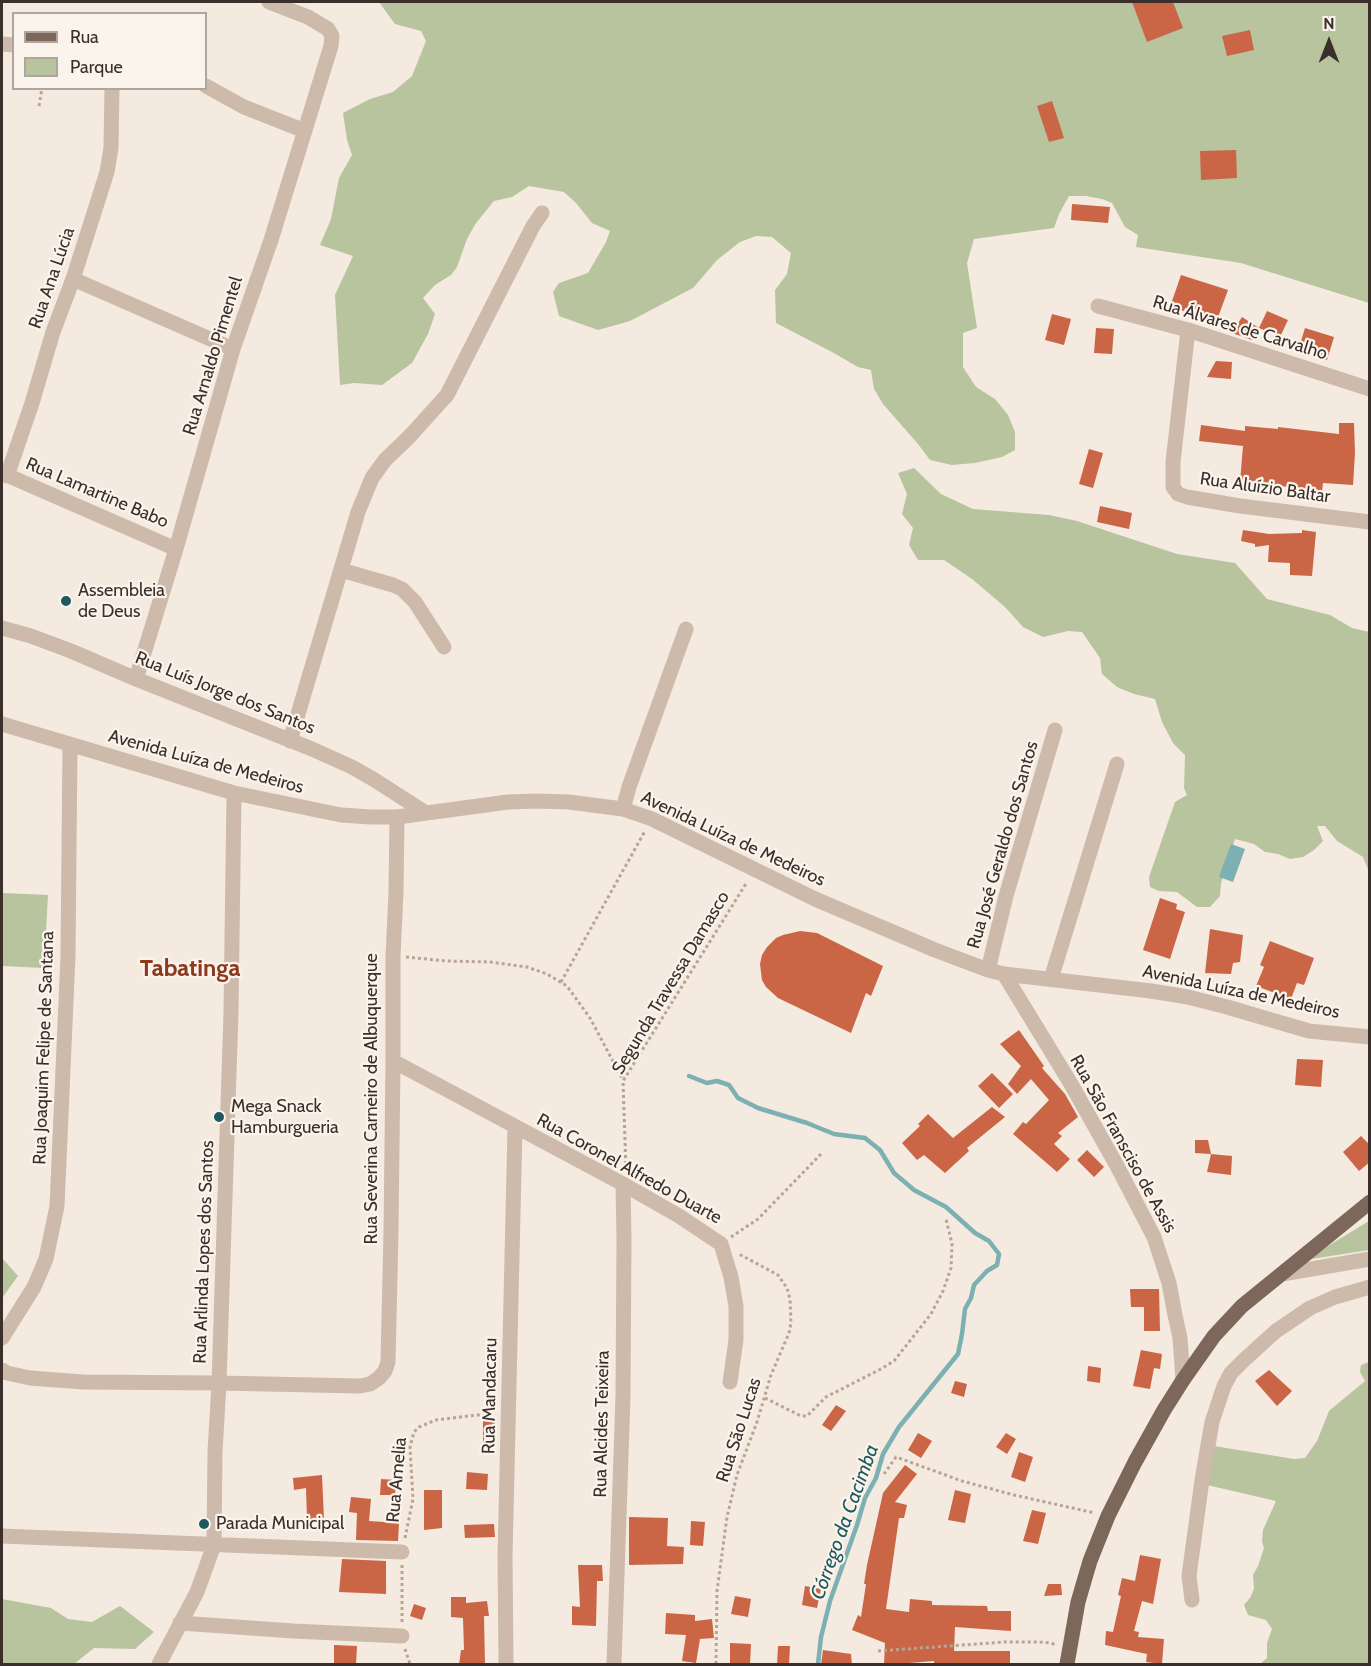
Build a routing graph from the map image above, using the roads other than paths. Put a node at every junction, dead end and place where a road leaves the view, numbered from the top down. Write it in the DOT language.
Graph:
graph roads {
  1 [pos="269,2"];
  2 [pos="207,87"];
  3 [pos="112,90"];
  4 [pos="304,131"];
  5 [pos="542,213"];
  6 [pos="73,279"];
  7 [pos="1098,306"];
  8 [pos="1188,330"];
  9 [pos="233,349"];
  10 [pos="1370,389"];
  11 [pos="4,474"];
  12 [pos="1370,522"];
  13 [pos="176,549"];
  14 [pos="341,570"];
  15 [pos="2,628"];
  16 [pos="686,629"];
  17 [pos="444,647"];
  18 [pos="136,679"];
  19 [pos="2,724"];
  20 [pos="1055,730"];
  21 [pos="290,741"];
  22 [pos="70,746"];
  23 [pos="1117,764"];
  24 [pos="234,793"];
  25 [pos="623,809"];
  26 [pos="426,813"];
  27 [pos="397,817"];
  28 [pos="988,970"];
  29 [pos="1004,974"];
  30 [pos="1051,979"];
  31 [pos="1370,1037"];
  32 [pos="393,1062"];
  33 [pos="515,1128"];
  34 [pos="624,1186"];
  35 [pos="1370,1202"];
  36 [pos="1370,1258"];
  37 [pos="1282,1274"];
  38 [pos="1370,1287"];
  39 [pos="2,1338"];
  40 [pos="2,1370"];
  41 [pos="1183,1380"];
  42 [pos="730,1382"];
  43 [pos="219,1383"];
  44 [pos="2,1536"];
  45 [pos="214,1545"];
  46 [pos="402,1552"];
  47 [pos="1192,1600"];
  48 [pos="180,1623"];
  49 [pos="402,1636"];
  50 [pos="1068,1657"];
  51 [pos="510,1662"];
  52 [pos="159,1665"];
  53 [pos="614,1665"];
  1 -- 4 [label="street, Rua Arnaldo Pimentel"];
  2 -- 4 [label="street"];
  3 -- 6 [label="street, Rua Ana Lúcia"];
  4 -- 9 [label="street, Rua Arnaldo Pimentel"];
  5 -- 14 [label="street"];
  6 -- 9 [label="street"];
  6 -- 11 [label="street, Rua Ana Lúcia"];
  7 -- 8 [label="street, Rua Álvares de Carvalho"];
  8 -- 10 [label="street, Rua Álvares de Carvalho"];
  8 -- 12 [label="street, Rua Aluízio Baltar"];
  9 -- 13 [label="street, Rua Arnaldo Pimentel"];
  11 -- 13 [label="street, Rua Lamartine Babo"];
  13 -- 18 [label="street, Rua Arnaldo Pimentel"];
  14 -- 17 [label="street"];
  14 -- 21 [label="street"];
  15 -- 18 [label="street, Rua Luís Jorge dos Santos"];
  16 -- 25 [label="street"];
  18 -- 21 [label="street, Rua Luís Jorge dos Santos"];
  19 -- 22 [label="street, Avenida Luíza de Medeiros"];
  20 -- 28 [label="street, Rua José Geraldo dos Santos"];
  21 -- 26 [label="street, Rua Luís Jorge dos Santos"];
  22 -- 24 [label="street, Avenida Luíza de Medeiros"];
  22 -- 39 [label="street, Rua Joaquim Felipe de Santana"];
  23 -- 30 [label="street"];
  24 -- 27 [label="street, Avenida Luíza de Medeiros"];
  24 -- 43 [label="street, Rua Arlinda Lopes dos Santos"];
  25 -- 26 [label="street, Avenida Luíza de Medeiros"];
  25 -- 28 [label="street, Avenida Luíza de Medeiros"];
  26 -- 27 [label="street, Avenida Luíza de Medeiros"];
  27 -- 32 [label="street, Rua Severina Carneiro de Albuquerque"];
  28 -- 29 [label="street, Avenida Luíza de Medeiros"];
  29 -- 30 [label="street, Avenida Luíza de Medeiros"];
  29 -- 41 [label="street, Rua São Fransciso de Assis"];
  30 -- 31 [label="street, Avenida Luíza de Medeiros"];
  32 -- 33 [label="street, Rua Coronel Alfredo Duarte"];
  32 -- 43 [label="street, Rua Severina Carneiro de Albuquerque"];
  33 -- 34 [label="street, Rua Coronel Alfredo Duarte"];
  33 -- 51 [label="street, Rua Mandacaru"];
  34 -- 42 [label="street, Rua Coronel Alfredo Duarte"];
  34 -- 53 [label="street, Rua Alcides Teixeira"];
  35 -- 37 [label="main road"];
  36 -- 37 [label="street"];
  37 -- 41 [label="main road"];
  38 -- 47 [label="street"];
  40 -- 43 [label="street"];
  41 -- 50 [label="main road"];
  43 -- 45 [label="street, Rua Arlinda Lopes dos Santos"];
  44 -- 45 [label="street"];
  45 -- 46 [label="street"];
  45 -- 48 [label="street, Rua Arlinda Lopes dos Santos"];
  48 -- 49 [label="street"];
  48 -- 52 [label="street, Rua Arlinda Lopes dos Santos"];
}
